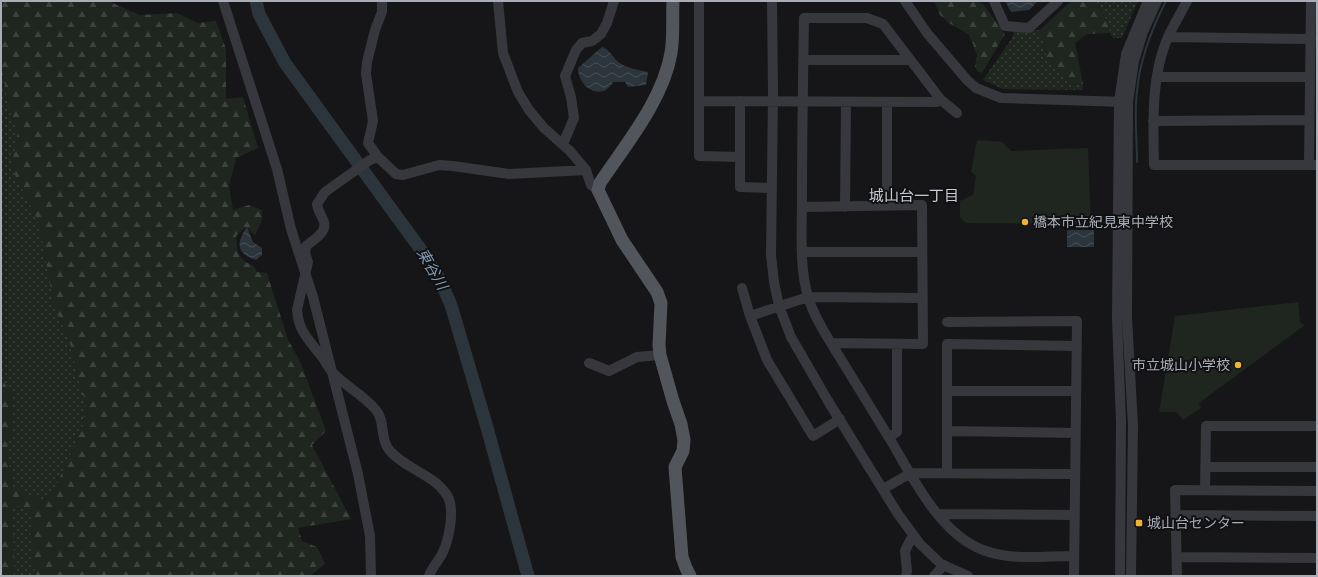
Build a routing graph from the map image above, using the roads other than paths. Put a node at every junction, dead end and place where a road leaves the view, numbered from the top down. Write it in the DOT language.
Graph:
graph roads {
  1 [pos="223,1"];
  2 [pos="382,1"];
  3 [pos="498,1"];
  4 [pos="614,1"];
  5 [pos="673,1"];
  6 [pos="699,1"];
  7 [pos="772,1"];
  8 [pos="905,1"];
  9 [pos="994,1"];
  10 [pos="1058,1"];
  11 [pos="1148,1"];
  12 [pos="1157,1"];
  13 [pos="1188,1"];
  14 [pos="1311,1"];
  15 [pos="1317,4"];
  16 [pos="1168,37"];
  17 [pos="1310,39"];
  18 [pos="803,60"];
  19 [pos="909,60"];
  20 [pos="1158,77"];
  21 [pos="1310,77"];
  22 [pos="699,101"];
  23 [pos="740,101"];
  24 [pos="773,101"];
  25 [pos="802,102"];
  26 [pos="846,102"];
  27 [pos="886,102"];
  28 [pos="937,102"];
  29 [pos="1124,102"];
  30 [pos="957,113"];
  31 [pos="1309,120"];
  32 [pos="1154,121"];
  33 [pos="563,144"];
  34 [pos="740,157"];
  35 [pos="374,158"];
  36 [pos="1313,165"];
  37 [pos="586,170"];
  38 [pos="772,188"];
  39 [pos="598,190"];
  40 [pos="887,206"];
  41 [pos="802,207"];
  42 [pos="845,207"];
  43 [pos="802,252"];
  44 [pos="922,252"];
  45 [pos="305,273"];
  46 [pos="742,288"];
  47 [pos="808,297"];
  48 [pos="922,298"];
  49 [pos="779,306"];
  50 [pos="750,316"];
  51 [pos="947,322"];
  52 [pos="831,343"];
  53 [pos="897,344"];
  54 [pos="1076,346"];
  55 [pos="660,355"];
  56 [pos="588,363"];
  57 [pos="332,372"];
  58 [pos="947,391"];
  59 [pos="1076,391"];
  60 [pos="840,419"];
  61 [pos="1317,426"];
  62 [pos="947,432"];
  63 [pos="1075,432"];
  64 [pos="889,437"];
  65 [pos="1206,467"];
  66 [pos="1317,467"];
  67 [pos="911,473"];
  68 [pos="947,473"];
  69 [pos="1074,474"];
  70 [pos="883,489"];
  71 [pos="1205,490"];
  72 [pos="1317,490"];
  73 [pos="938,514"];
  74 [pos="1074,515"];
  75 [pos="1176,515"];
  76 [pos="1317,516"];
  77 [pos="913,535"];
  78 [pos="1073,556"];
  79 [pos="1177,557"];
  80 [pos="1317,558"];
  81 [pos="944,565"];
  82 [pos="371,576"];
  83 [pos="429,576"];
  84 [pos="690,576"];
  85 [pos="906,576"];
  86 [pos="934,576"];
  87 [pos="968,576"];
  88 [pos="1074,576"];
  89 [pos="1120,576"];
  90 [pos="1131,576"];
  91 [pos="1177,576"];
  1 -- 45 [label="street"];
  2 -- 35 [label="street"];
  3 -- 33 [label="street"];
  4 -- 33 [label="street"];
  5 -- 39 [label="main road"];
  6 -- 22 [label="street"];
  7 -- 24 [label="street"];
  8 -- 29 [label="street"];
  9 -- 10 [label="street"];
  11 -- 29 [label="street"];
  12 -- 29 [label="street"];
  13 -- 16 [label="street"];
  14 -- 15 [label="street"];
  14 -- 17 [label="street"];
  16 -- 17 [label="street"];
  16 -- 20 [label="street"];
  17 -- 21 [label="street"];
  18 -- 19 [label="street"];
  18 -- 19 [label="street"];
  18 -- 25 [label="street"];
  19 -- 30 [label="street"];
  20 -- 21 [label="street"];
  20 -- 32 [label="street"];
  21 -- 31 [label="street"];
  22 -- 23 [label="street"];
  22 -- 34 [label="street"];
  23 -- 24 [label="street"];
  23 -- 34 [label="street"];
  24 -- 25 [label="street"];
  24 -- 38 [label="street"];
  25 -- 26 [label="street"];
  25 -- 41 [label="street"];
  26 -- 27 [label="street"];
  26 -- 42 [label="street"];
  27 -- 28 [label="street"];
  27 -- 40 [label="street"];
  29 -- 89 [label="street"];
  29 -- 90 [label="street"];
  31 -- 32 [label="street"];
  31 -- 36 [label="street"];
  32 -- 36 [label="street"];
  33 -- 37 [label="street"];
  34 -- 38 [label="street"];
  35 -- 37 [label="street"];
  35 -- 45 [label="street"];
  37 -- 39 [label="street"];
  38 -- 49 [label="street"];
  39 -- 55 [label="main road"];
  40 -- 42 [label="street"];
  40 -- 44 [label="street"];
  41 -- 42 [label="street"];
  41 -- 43 [label="street"];
  43 -- 44 [label="street"];
  43 -- 47 [label="street"];
  44 -- 48 [label="street"];
  45 -- 57 [label="street"];
  45 -- 57 [label="street"];
  46 -- 50 [label="street"];
  47 -- 48 [label="street"];
  47 -- 49 [label="street"];
  47 -- 52 [label="street"];
  48 -- 53 [label="street"];
  49 -- 50 [label="street"];
  49 -- 60 [label="street"];
  50 -- 60 [label="street"];
  51 -- 54 [label="street"];
  52 -- 53 [label="street"];
  52 -- 64 [label="street"];
  53 -- 64 [label="street"];
  54 -- 58 [label="street"];
  54 -- 59 [label="street"];
  55 -- 56 [label="street"];
  55 -- 84 [label="main road"];
  57 -- 82 [label="street"];
  57 -- 83 [label="street"];
  58 -- 59 [label="street"];
  58 -- 62 [label="street"];
  59 -- 63 [label="street"];
  60 -- 70 [label="street"];
  61 -- 65 [label="street"];
  62 -- 63 [label="street"];
  62 -- 68 [label="street"];
  63 -- 69 [label="street"];
  64 -- 67 [label="street"];
  65 -- 66 [label="street"];
  65 -- 71 [label="street"];
  67 -- 68 [label="street"];
  67 -- 70 [label="street"];
  67 -- 73 [label="street"];
  68 -- 69 [label="street"];
  69 -- 74 [label="street"];
  70 -- 77 [label="street"];
  71 -- 72 [label="street"];
  71 -- 75 [label="street"];
  73 -- 74 [label="street"];
  73 -- 78 [label="street"];
  74 -- 78 [label="street"];
  75 -- 76 [label="street"];
  75 -- 79 [label="street"];
  77 -- 81 [label="street"];
  77 -- 85 [label="street"];
  78 -- 88 [label="street"];
  79 -- 80 [label="street"];
  79 -- 91 [label="street"];
  81 -- 86 [label="street"];
  81 -- 87 [label="street"];
}
